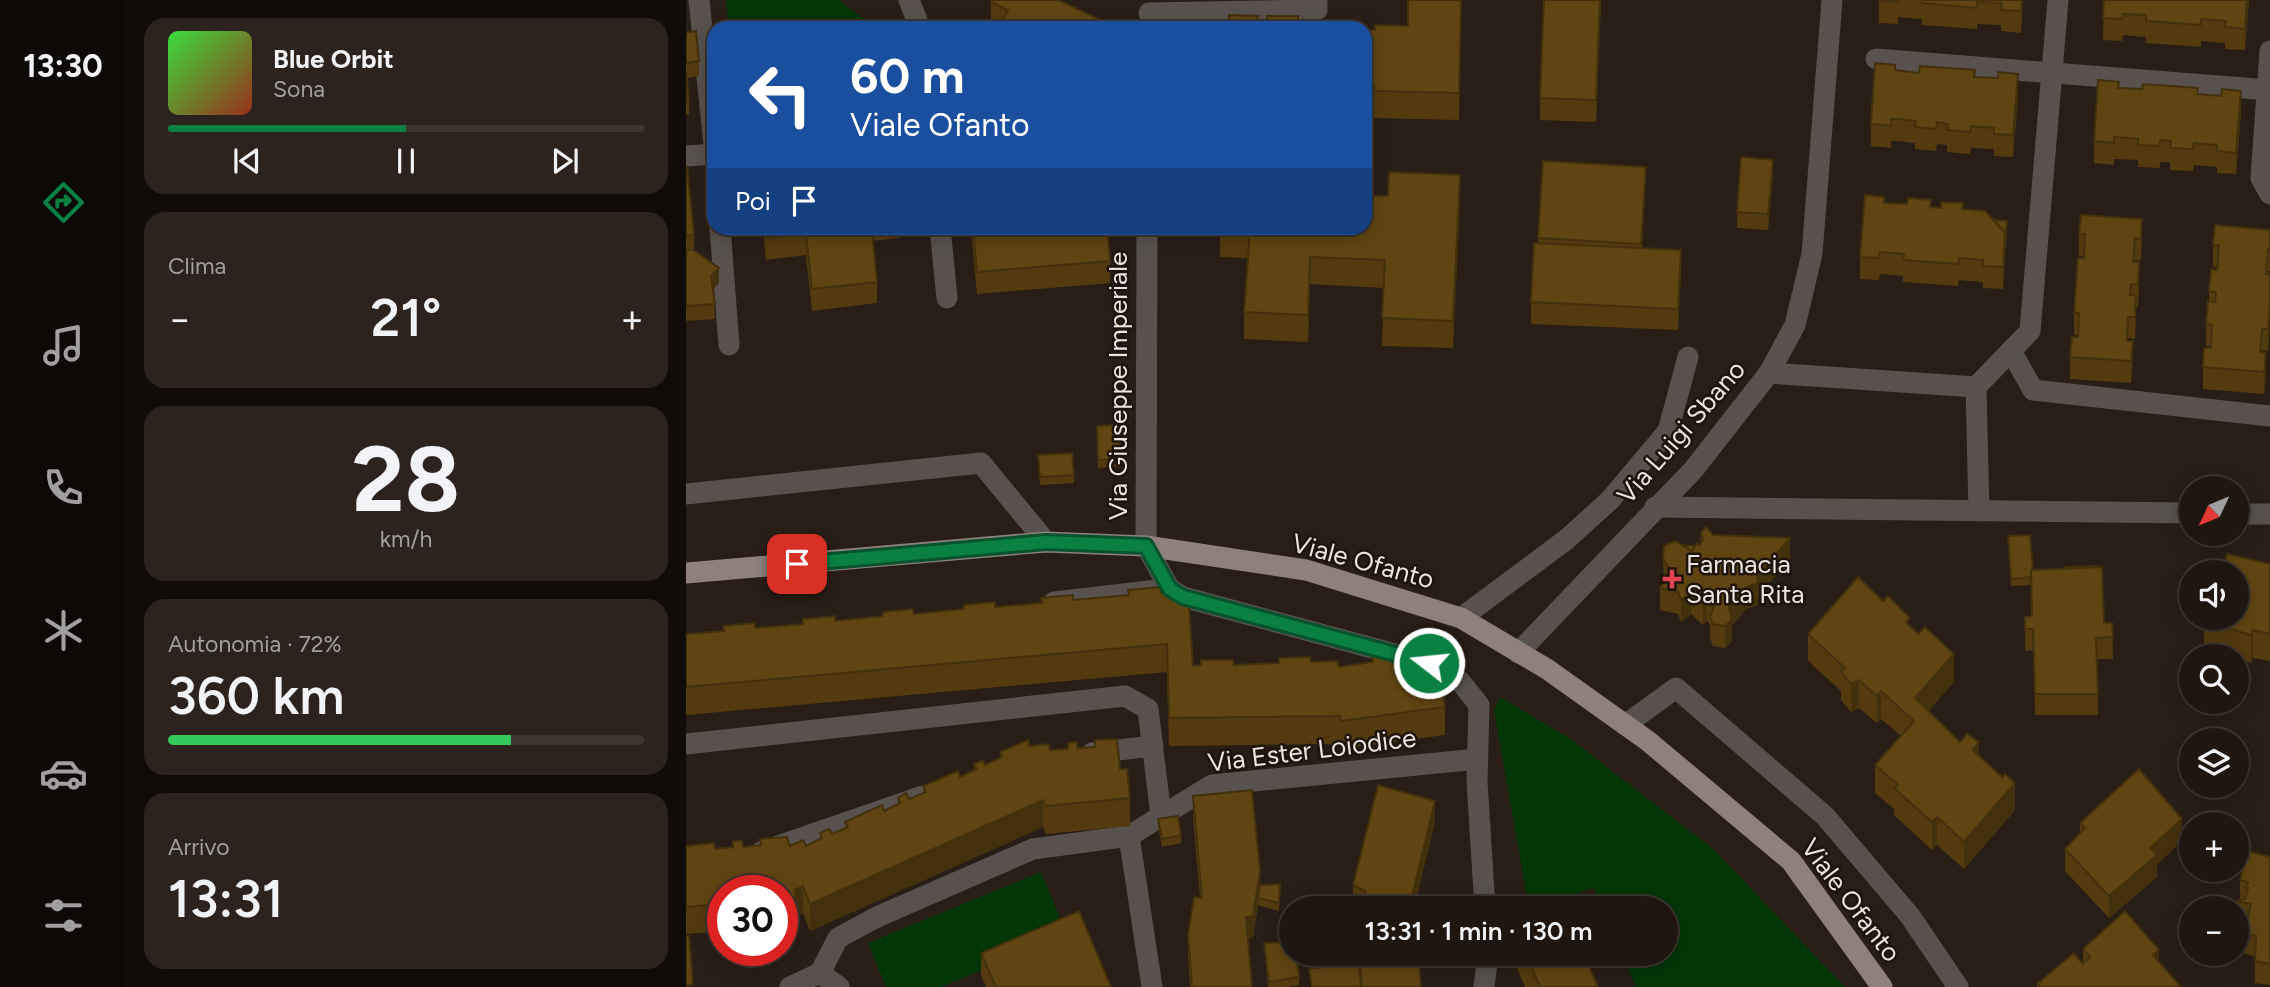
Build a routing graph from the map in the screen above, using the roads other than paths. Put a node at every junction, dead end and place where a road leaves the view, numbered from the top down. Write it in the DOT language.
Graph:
graph roads {
  1 [pos="699,0"];
  2 [pos="909,0"];
  3 [pos="1317,0"];
  4 [pos="1832,0"];
  5 [pos="2058,0"];
  6 [pos="1149,14"];
  7 [pos="917,21"];
  8 [pos="2270,51"];
  9 [pos="1876,59"];
  10 [pos="2052,74"];
  11 [pos="707,77"];
  12 [pos="2269,89"];
  13 [pos="707,154"];
  14 [pos="686,156"];
  15 [pos="2270,194"];
  16 [pos="721,235"];
  17 [pos="941,235"];
  18 [pos="1147,235"];
  19 [pos="947,298"];
  20 [pos="729,345"];
  21 [pos="2011,351"];
  22 [pos="1688,357"];
  23 [pos="1769,373"];
  24 [pos="1976,387"];
  25 [pos="2270,416"];
  26 [pos="686,494"];
  27 [pos="1656,507"];
  28 [pos="1979,511"];
  29 [pos="2179,513"];
  30 [pos="2249,514"];
  31 [pos="2270,514"];
  32 [pos="1046,542"];
  33 [pos="1146,546"];
  34 [pos="686,573"];
  35 [pos="1170,589"];
  36 [pos="1035,604"];
  37 [pos="1461,618"];
  38 [pos="1518,653"];
  39 [pos="1429,663"];
  40 [pos="1460,680"];
  41 [pos="1625,725"];
  42 [pos="686,744"];
  43 [pos="1153,746"];
  44 [pos="1068,756"];
  45 [pos="1478,759"];
  46 [pos="943,789"];
  47 [pos="1161,816"];
  48 [pos="1129,836"];
  49 [pos="734,855"];
  50 [pos="1484,896"];
  51 [pos="1487,966"];
  52 [pos="820,973"];
  53 [pos="790,987"];
  54 [pos="839,987"];
  55 [pos="1152,987"];
  56 [pos="1484,987"];
  57 [pos="1882,987"];
  58 [pos="1958,987"];
  1 -- 11 [label="street"];
  2 -- 7 [label="street"];
  3 -- 6 [label="street"];
  4 -- 23 [label="street, Via Luigi Sbano"];
  5 -- 10 [label="street"];
  8 -- 12 [label="street"];
  9 -- 10 [label="street"];
  10 -- 12 [label="street"];
  10 -- 21 [label="street"];
  12 -- 15 [label="street"];
  13 -- 14 [label="street"];
  16 -- 20 [label="street"];
  17 -- 19 [label="street"];
  18 -- 33 [label="street, Via Giuseppe Imperiale"];
  21 -- 24 [label="street"];
  21 -- 25 [label="street"];
  22 -- 37 [label="street"];
  23 -- 24 [label="street"];
  23 -- 27 [label="street, Via Luigi Sbano"];
  24 -- 28 [label="street"];
  26 -- 32 [label="street"];
  27 -- 28 [label="street"];
  27 -- 38 [label="street, Via Luigi Sbano"];
  28 -- 29 [label="street"];
  30 -- 31 [label="street"];
  32 -- 33 [label="main road, Viale Ofanto"];
  32 -- 34 [label="main road, Viale Ofanto"];
  33 -- 35 [label="street"];
  33 -- 37 [label="main road, Viale Ofanto"];
  35 -- 36 [label="street"];
  35 -- 39 [label="street"];
  37 -- 38 [label="main road, Viale Ofanto"];
  38 -- 41 [label="main road, Viale Ofanto"];
  40 -- 45 [label="street"];
  41 -- 57 [label="main road, Viale Ofanto"];
  41 -- 58 [label="street"];
  42 -- 43 [label="street"];
  43 -- 44 [label="street"];
  43 -- 47 [label="street"];
  45 -- 47 [label="street, Via Ester Loiodice"];
  45 -- 50 [label="street"];
  46 -- 49 [label="street"];
  47 -- 48 [label="street, Via Ester Loiodice"];
  48 -- 52 [label="street, Via Ester Loiodice"];
  48 -- 55 [label="street"];
  51 -- 56 [label="street"];
  52 -- 53 [label="street"];
  52 -- 54 [label="street"];
}
